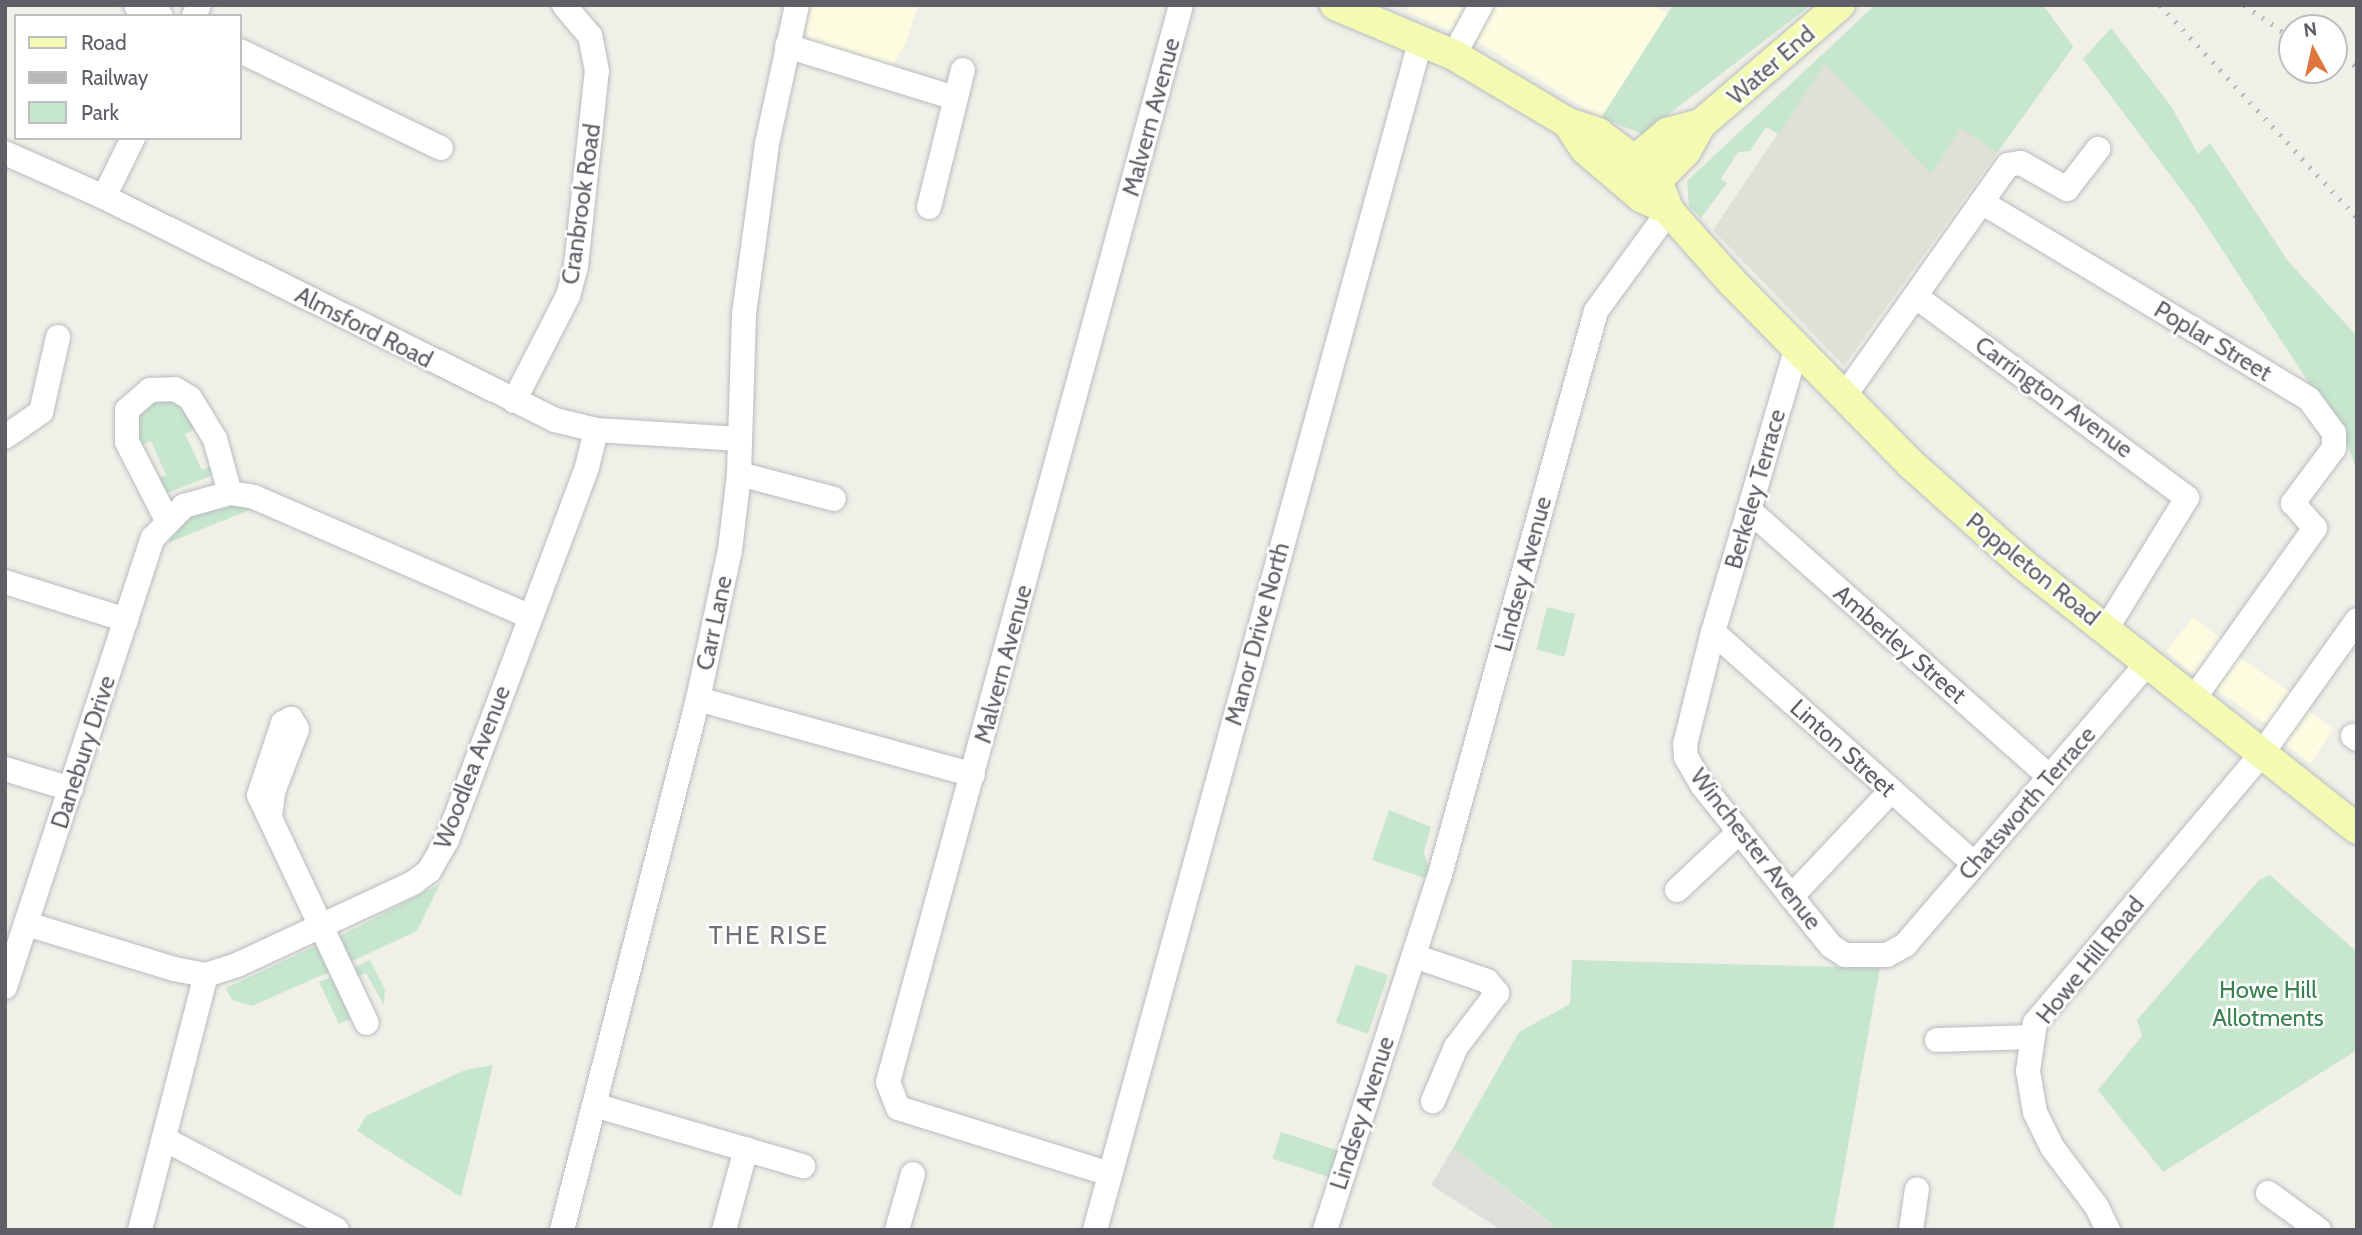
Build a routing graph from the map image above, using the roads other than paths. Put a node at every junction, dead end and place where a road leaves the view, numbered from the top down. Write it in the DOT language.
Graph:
graph roads {
  1 [pos="136,5"];
  2 [pos="564,5"];
  3 [pos="797,5"];
  4 [pos="1181,5"];
  5 [pos="1335,5"];
  6 [pos="1481,5"];
  7 [pos="1840,5"];
  8 [pos="156,14"];
  9 [pos="1421,39"];
  10 [pos="787,47"];
  11 [pos="242,52"];
  12 [pos="1454,55"];
  13 [pos="963,71"];
  14 [pos="955,98"];
  15 [pos="1702,124"];
  16 [pos="132,140"];
  17 [pos="441,148"];
  18 [pos="2098,149"];
  19 [pos="5,153"];
  20 [pos="1625,168"];
  21 [pos="1649,188"];
  22 [pos="104,197"];
  23 [pos="1983,203"];
  24 [pos="929,207"];
  25 [pos="1669,211"];
  26 [pos="1918,298"];
  27 [pos="58,337"];
  28 [pos="1797,347"];
  29 [pos="1845,395"];
  30 [pos="514,401"];
  31 [pos="596,430"];
  32 [pos="5,437"];
  33 [pos="740,439"];
  34 [pos="739,474"];
  35 [pos="230,493"];
  36 [pos="834,499"];
  37 [pos="1749,510"];
  38 [pos="167,520"];
  39 [pos="5,582"];
  40 [pos="529,616"];
  41 [pos="126,620"];
  42 [pos="2357,620"];
  43 [pos="2106,629"];
  44 [pos="1713,632"];
  45 [pos="2149,661"];
  46 [pos="2196,697"];
  47 [pos="698,699"];
  48 [pos="2263,752"];
  49 [pos="5,769"];
  50 [pos="972,775"];
  51 [pos="2050,777"];
  52 [pos="71,789"];
  53 [pos="1891,792"];
  54 [pos="270,817"];
  55 [pos="2357,829"];
  56 [pos="1739,832"];
  57 [pos="1973,863"];
  58 [pos="1677,890"];
  59 [pos="1791,897"];
  60 [pos="27,924"];
  61 [pos="321,924"];
  62 [pos="1905,945"];
  63 [pos="1414,956"];
  64 [pos="8,971"];
  65 [pos="206,975"];
  66 [pos="367,1023"];
  67 [pos="2030,1037"];
  68 [pos="1937,1040"];
  69 [pos="1433,1101"];
  70 [pos="594,1105"];
  71 [pos="164,1139"];
  72 [pos="746,1149"];
  73 [pos="803,1166"];
  74 [pos="914,1174"];
  75 [pos="1110,1174"];
  76 [pos="1917,1189"];
  77 [pos="2268,1193"];
  78 [pos="322,1226"];
  79 [pos="140,1230"];
  80 [pos="562,1230"];
  81 [pos="724,1230"];
  82 [pos="897,1230"];
  83 [pos="1095,1230"];
  84 [pos="1325,1230"];
  85 [pos="1912,1230"];
  86 [pos="2108,1230"];
  87 [pos="2319,1230"];
  1 -- 8 [label="street"];
  2 -- 30 [label="street, Cranbrook Road"];
  3 -- 10 [label="street, Carr Lane"];
  4 -- 50 [label="street, Malvern Avenue"];
  5 -- 9 [label="main road"];
  6 -- 12 [label="street"];
  7 -- 15 [label="main road, Water End"];
  9 -- 12 [label="main road"];
  9 -- 75 [label="street, Manor Drive North"];
  10 -- 14 [label="street"];
  10 -- 33 [label="street, Carr Lane"];
  11 -- 17 [label="street"];
  12 -- 20 [label="main road"];
  13 -- 14 [label="street"];
  14 -- 24 [label="street"];
  15 -- 20 [label="main road, Water End"];
  15 -- 21 [label="main road, Water End"];
  16 -- 22 [label="street"];
  18 -- 23 [label="street"];
  19 -- 22 [label="street, Almsford Road"];
  20 -- 21 [label="main road"];
  21 -- 25 [label="main road"];
  22 -- 30 [label="street, Almsford Road"];
  23 -- 26 [label="street"];
  23 -- 46 [label="street, Poplar Street"];
  25 -- 28 [label="main road, Poppleton Road"];
  25 -- 63 [label="street, Lindsey Avenue"];
  26 -- 29 [label="street"];
  26 -- 43 [label="street, Carrington Avenue"];
  27 -- 32 [label="street"];
  28 -- 29 [label="main road, Poppleton Road"];
  28 -- 37 [label="street, Berkeley Terrace"];
  29 -- 43 [label="main road, Poppleton Road"];
  30 -- 31 [label="street, Almsford Road"];
  31 -- 33 [label="street, Almsford Road"];
  31 -- 40 [label="street, Woodlea Avenue"];
  33 -- 34 [label="street, Carr Lane"];
  34 -- 36 [label="street"];
  34 -- 47 [label="street, Carr Lane"];
  35 -- 38 [label="street, Danebury Drive"];
  35 -- 38 [label="street"];
  35 -- 40 [label="street, Danebury Drive"];
  37 -- 44 [label="street, Berkeley Terrace"];
  37 -- 51 [label="street, Amberley Street"];
  38 -- 41 [label="street, Danebury Drive"];
  39 -- 41 [label="street"];
  40 -- 61 [label="street, Woodlea Avenue"];
  41 -- 52 [label="street, Danebury Drive"];
  42 -- 48 [label="street, Howe Hill Road"];
  43 -- 45 [label="main road, Poppleton Road"];
  44 -- 53 [label="street, Linton Street"];
  44 -- 56 [label="street, Winchester Avenue"];
  45 -- 46 [label="main road, Poppleton Road"];
  45 -- 51 [label="street, Chatsworth Terrace"];
  46 -- 48 [label="main road, Poppleton Road"];
  47 -- 50 [label="street"];
  47 -- 70 [label="street, Carr Lane"];
  48 -- 55 [label="main road, Poppleton Road"];
  48 -- 67 [label="street, Howe Hill Road"];
  49 -- 52 [label="street"];
  50 -- 75 [label="street, Malvern Avenue"];
  51 -- 57 [label="street, Chatsworth Terrace"];
  52 -- 60 [label="street, Danebury Drive"];
  53 -- 57 [label="street, Linton Street"];
  53 -- 59 [label="street"];
  54 -- 61 [label="street"];
  56 -- 58 [label="street"];
  56 -- 59 [label="street, Winchester Avenue"];
  57 -- 62 [label="street, Chatsworth Terrace"];
  59 -- 62 [label="street, Winchester Avenue"];
  60 -- 64 [label="street, Danebury Drive"];
  60 -- 65 [label="street, Woodlea Avenue"];
  61 -- 65 [label="street, Woodlea Avenue"];
  61 -- 66 [label="street"];
  63 -- 69 [label="street"];
  63 -- 84 [label="street, Lindsey Avenue"];
  65 -- 71 [label="street"];
  67 -- 68 [label="street"];
  67 -- 86 [label="street, Howe Hill Road"];
  70 -- 72 [label="street"];
  70 -- 80 [label="street, Carr Lane"];
  71 -- 78 [label="street"];
  71 -- 79 [label="street"];
  72 -- 73 [label="street"];
  72 -- 81 [label="street"];
  74 -- 82 [label="street"];
  75 -- 83 [label="street, Manor Drive North"];
  76 -- 85 [label="street"];
  77 -- 87 [label="street"];
}
